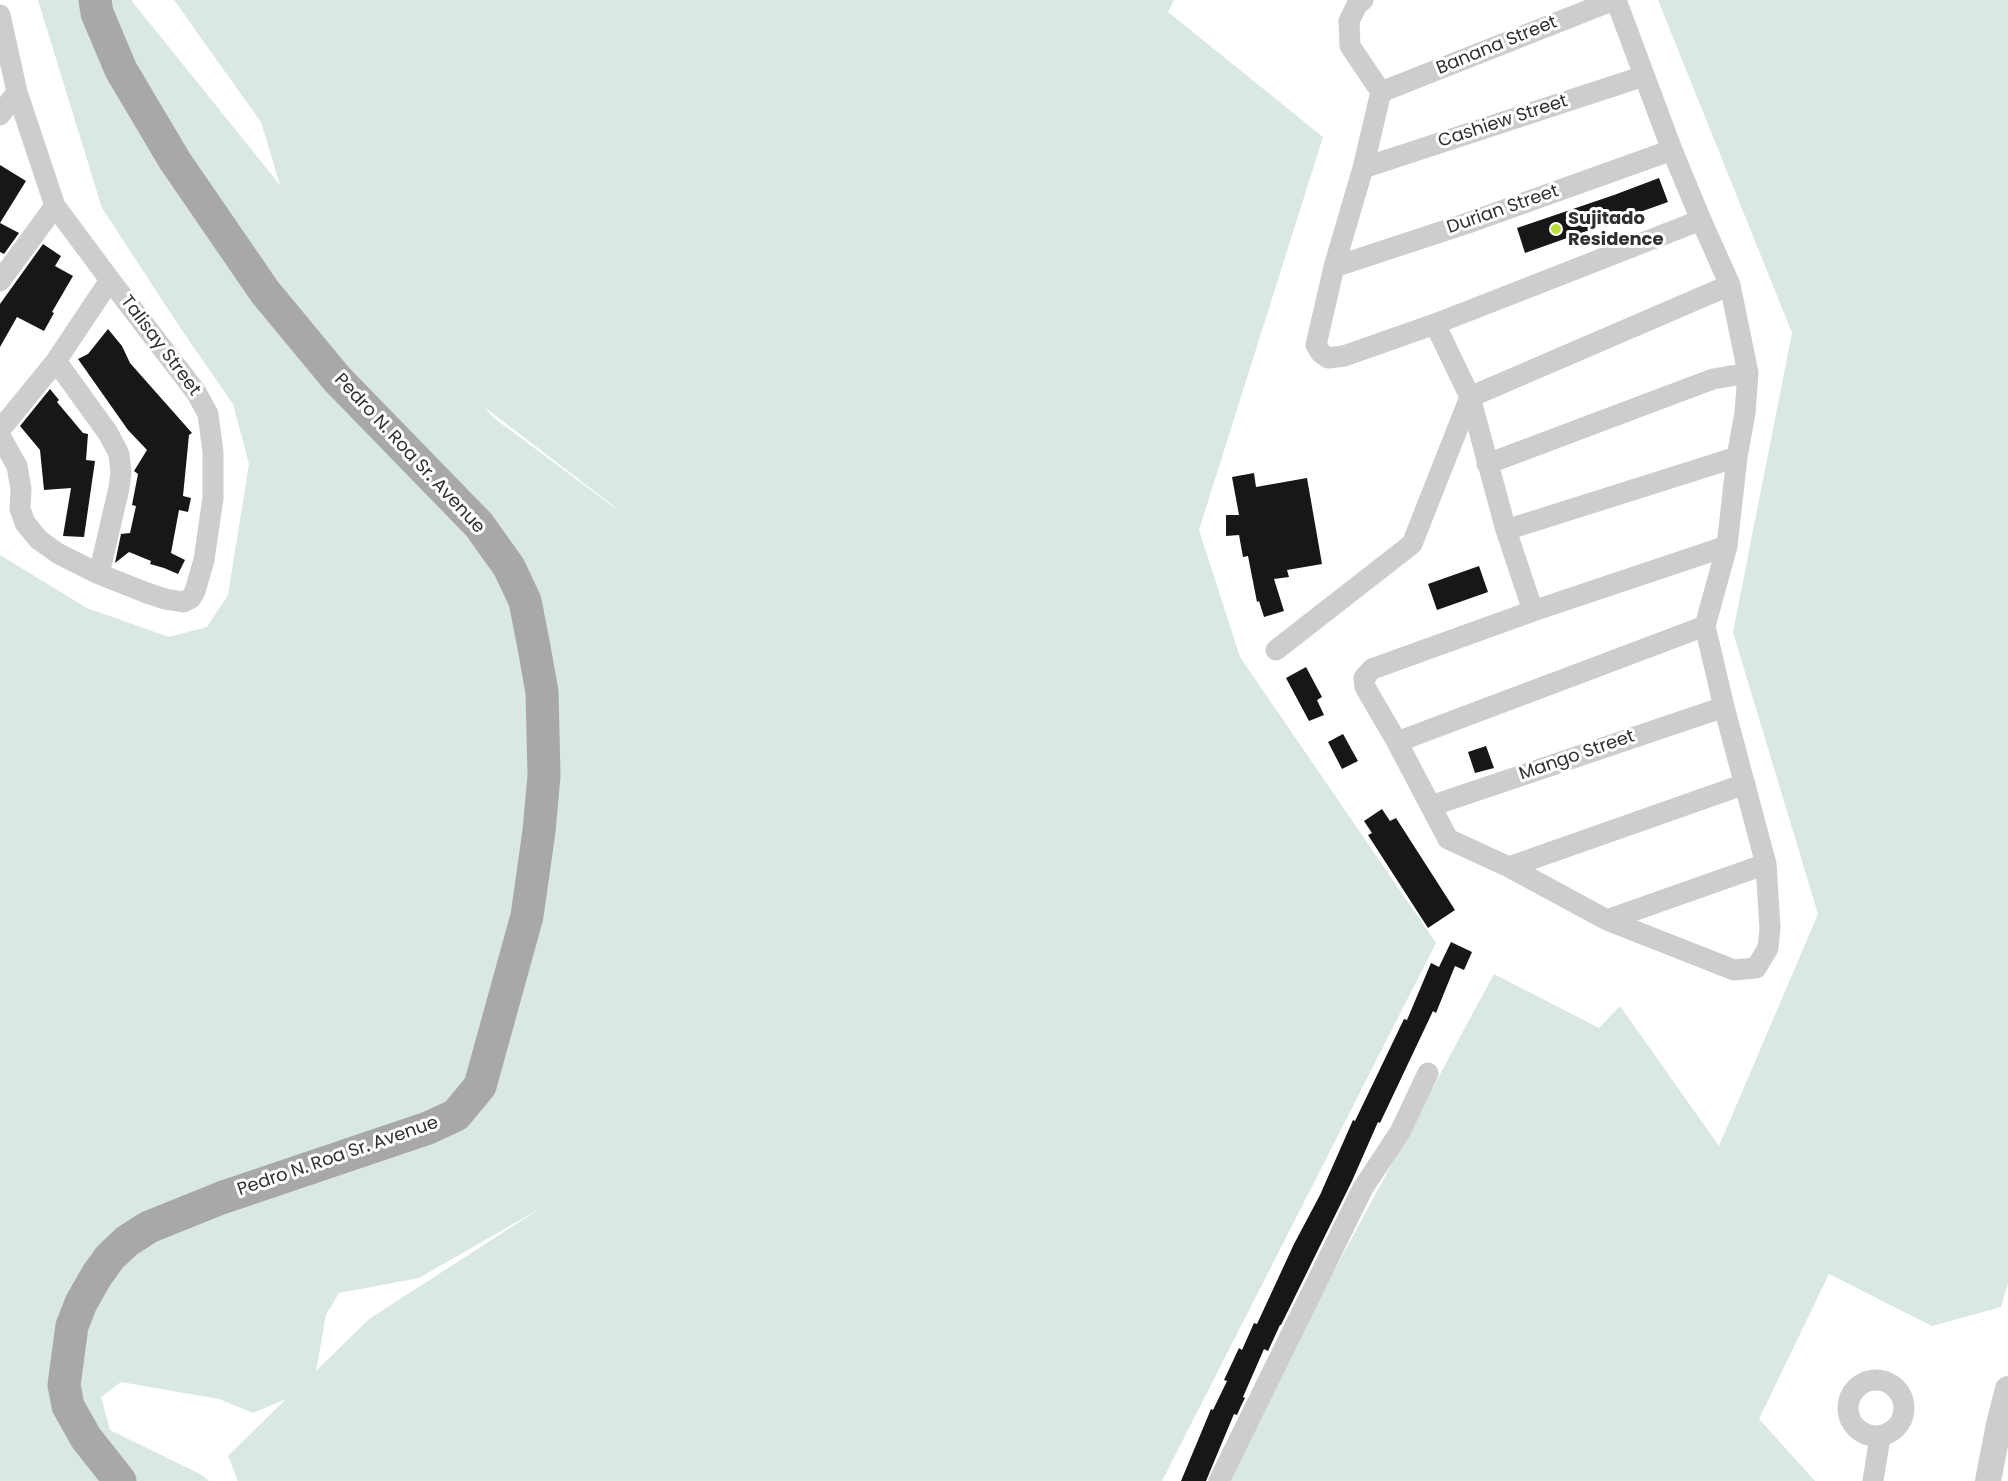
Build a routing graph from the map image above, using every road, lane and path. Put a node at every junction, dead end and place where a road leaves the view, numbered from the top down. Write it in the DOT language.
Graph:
graph roads {
  1 [pos="95,0"];
  2 [pos="1364,0"];
  3 [pos="1615,0"];
  4 [pos="0,15"];
  5 [pos="1644,76"];
  6 [pos="17,92"];
  7 [pos="1381,92"];
  8 [pos="0,115"];
  9 [pos="1672,150"];
  10 [pos="1363,168"];
  11 [pos="56,206"];
  12 [pos="1701,220"];
  13 [pos="1334,267"];
  14 [pos="110,280"];
  15 [pos="0,281"];
  16 [pos="1730,285"];
  17 [pos="1435,324"];
  18 [pos="56,361"];
  19 [pos="1748,373"];
  20 [pos="1470,397"];
  21 [pos="0,430"];
  22 [pos="0,436"];
  23 [pos="1737,457"];
  24 [pos="1487,464"];
  25 [pos="1506,530"];
  26 [pos="1727,546"];
  27 [pos="99,574"];
  28 [pos="1533,611"];
  29 [pos="1705,626"];
  30 [pos="1276,650"];
  31 [pos="1724,707"];
  32 [pos="1396,742"];
  33 [pos="1745,784"];
  34 [pos="1431,806"];
  35 [pos="1766,864"];
  36 [pos="1509,867"];
  37 [pos="1607,920"];
  38 [pos="1428,1073"];
  39 [pos="2008,1389"];
  40 [pos="1880,1437"];
  41 [pos="120,1481"];
  42 [pos="1219,1481"];
  43 [pos="1873,1481"];
  44 [pos="1988,1481"];
  1 -- 41 [label="main road, Pedro N. Roa Sr. Avenue"];
  2 -- 7 [label="street"];
  3 -- 5 [label="street"];
  3 -- 7 [label="street, Banana Street"];
  4 -- 6 [label="street, Talisay Street"];
  5 -- 9 [label="street"];
  5 -- 10 [label="street, Cashiew Street"];
  6 -- 8 [label="street"];
  6 -- 11 [label="street, Talisay Street"];
  7 -- 10 [label="street"];
  9 -- 12 [label="street"];
  9 -- 13 [label="street, Durian Street"];
  10 -- 13 [label="street"];
  11 -- 14 [label="street, Talisay Street"];
  11 -- 15 [label="street"];
  12 -- 16 [label="street"];
  12 -- 17 [label="street"];
  13 -- 17 [label="street"];
  14 -- 18 [label="street"];
  14 -- 27 [label="street, Talisay Street"];
  16 -- 19 [label="street"];
  16 -- 20 [label="street"];
  17 -- 20 [label="street"];
  18 -- 21 [label="street"];
  18 -- 27 [label="street"];
  19 -- 23 [label="street"];
  19 -- 24 [label="street"];
  20 -- 24 [label="street"];
  20 -- 30 [label="street"];
  22 -- 27 [label="street, Talisay Street"];
  23 -- 25 [label="street"];
  23 -- 26 [label="street"];
  24 -- 25 [label="street"];
  25 -- 28 [label="street"];
  26 -- 28 [label="street"];
  26 -- 29 [label="street"];
  28 -- 32 [label="street"];
  29 -- 31 [label="street"];
  29 -- 32 [label="street"];
  31 -- 33 [label="street"];
  31 -- 34 [label="street, Mango Street"];
  32 -- 34 [label="street"];
  33 -- 35 [label="street"];
  33 -- 36 [label="street"];
  34 -- 36 [label="street"];
  35 -- 37 [label="street"];
  35 -- 37 [label="street"];
  36 -- 37 [label="street"];
  38 -- 42 [label="street"];
  39 -- 44 [label="street"];
  40 -- 43 [label="street"];
}
